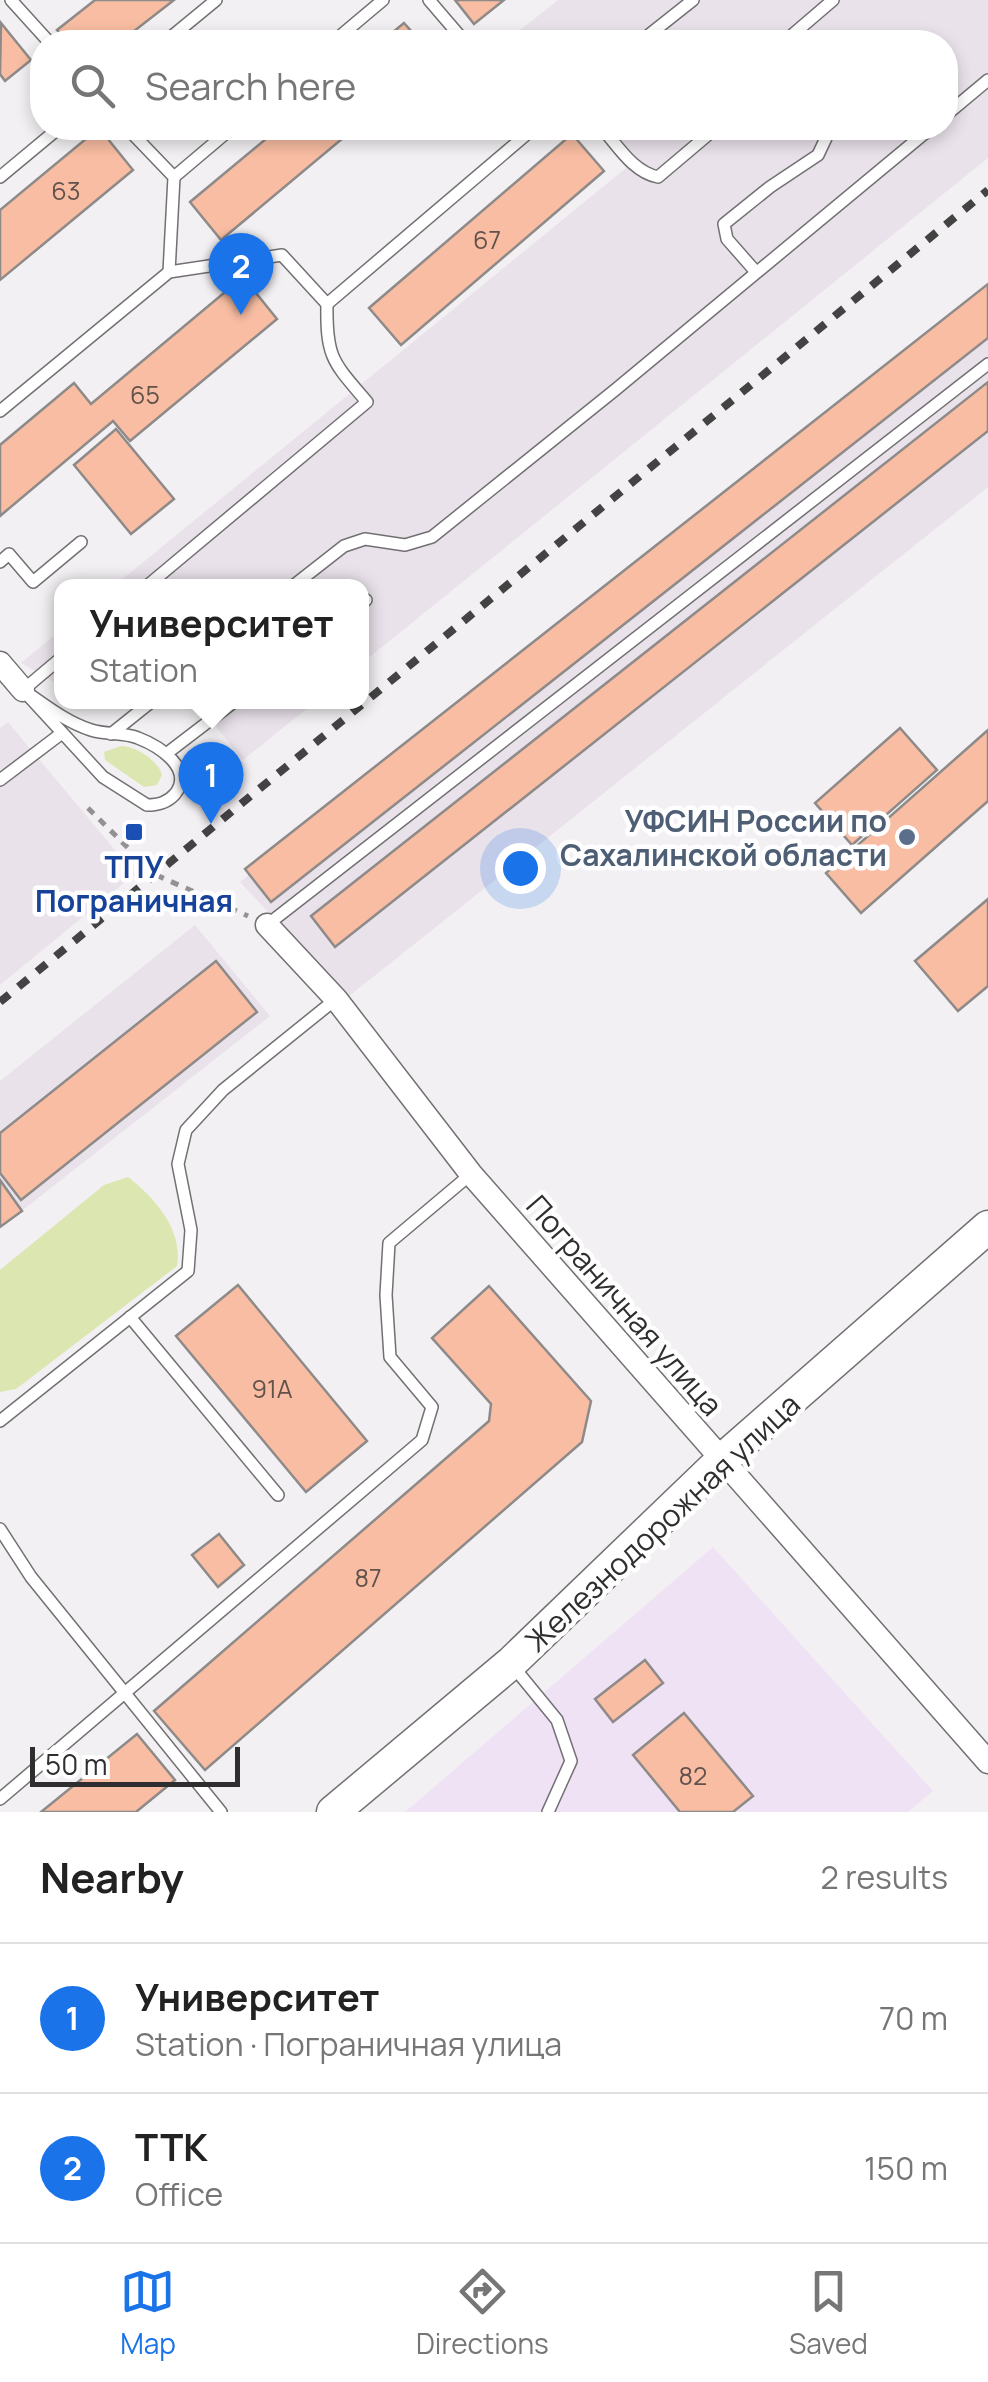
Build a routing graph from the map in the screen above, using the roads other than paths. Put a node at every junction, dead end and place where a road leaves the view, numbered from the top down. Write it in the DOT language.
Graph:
graph roads {
  1 [pos="11,0"];
  2 [pos="216,0"];
  3 [pos="383,0"];
  4 [pos="429,0"];
  5 [pos="693,0"];
  6 [pos="833,0"];
  7 [pos="38,30"];
  8 [pos="180,30"];
  9 [pos="347,30"];
  10 [pos="455,30"];
  11 [pos="655,30"];
  12 [pos="798,30"];
  13 [pos="988,80"];
  14 [pos="958,105"];
  15 [pos="45,140"];
  16 [pos="139,140"];
  17 [pos="218,140"];
  18 [pos="520,140"];
  19 [pos="612,140"];
  20 [pos="702,140"];
  21 [pos="825,140"];
  22 [pos="916,140"];
  23 [pos="0,177"];
  24 [pos="174,177"];
  25 [pos="169,272"];
  26 [pos="756,272"];
  27 [pos="326,304"];
  28 [pos="988,364"];
  29 [pos="0,411"];
  30 [pos="81,542"];
  31 [pos="0,562"];
  32 [pos="155,579"];
  33 [pos="303,579"];
  34 [pos="0,663"];
  35 [pos="54,664"];
  36 [pos="23,690"];
  37 [pos="141,709"];
  38 [pos="225,709"];
  39 [pos="62,732"];
  40 [pos="111,734"];
  41 [pos="166,754"];
  42 [pos="0,780"];
  43 [pos="268,925"];
  44 [pos="336,999"];
  45 [pos="471,1174"];
  46 [pos="988,1227"];
  47 [pos="130,1318"];
  48 [pos="0,1421"];
  49 [pos="721,1461"];
  50 [pos="278,1495"];
  51 [pos="0,1528"];
  52 [pos="511,1663"];
  53 [pos="125,1693"];
  54 [pos="988,1762"];
  55 [pos="0,1799"];
  56 [pos="221,1812"];
  57 [pos="333,1812"];
  58 [pos="548,1812"];
  1 -- 7 [label="lane"];
  2 -- 8 [label="lane"];
  3 -- 9 [label="lane"];
  4 -- 10 [label="lane"];
  5 -- 11 [label="lane"];
  6 -- 12 [label="lane"];
  13 -- 14 [label="lane"];
  15 -- 23 [label="lane"];
  16 -- 24 [label="lane"];
  17 -- 24 [label="lane"];
  18 -- 27 [label="lane"];
  19 -- 20 [label="lane"];
  21 -- 26 [label="lane"];
  22 -- 26 [label="lane"];
  24 -- 25 [label="lane"];
  25 -- 27 [label="lane"];
  25 -- 29 [label="lane"];
  26 -- 33 [label="lane"];
  27 -- 32 [label="lane"];
  28 -- 43 [label="lane"];
  30 -- 31 [label="lane"];
  34 -- 36 [label="street"];
  35 -- 36 [label="lane"];
  36 -- 39 [label="lane"];
  36 -- 40 [label="lane"];
  37 -- 40 [label="lane"];
  38 -- 41 [label="lane"];
  39 -- 41 [label="lane"];
  39 -- 42 [label="lane"];
  40 -- 41 [label="lane"];
  43 -- 44 [label="street, Пограничная улица"];
  44 -- 45 [label="street, Пограничная улица"];
  44 -- 47 [label="lane"];
  45 -- 49 [label="street, Пограничная улица"];
  45 -- 53 [label="lane"];
  46 -- 49 [label="main road, Железнодорожная улица"];
  47 -- 48 [label="lane"];
  47 -- 50 [label="lane"];
  49 -- 52 [label="main road, Железнодорожная улица"];
  49 -- 54 [label="street, Пограничная улица"];
  51 -- 53 [label="lane"];
  52 -- 57 [label="main road, Железнодорожная улица"];
  52 -- 58 [label="lane"];
  53 -- 55 [label="lane"];
  53 -- 56 [label="lane"];
}
